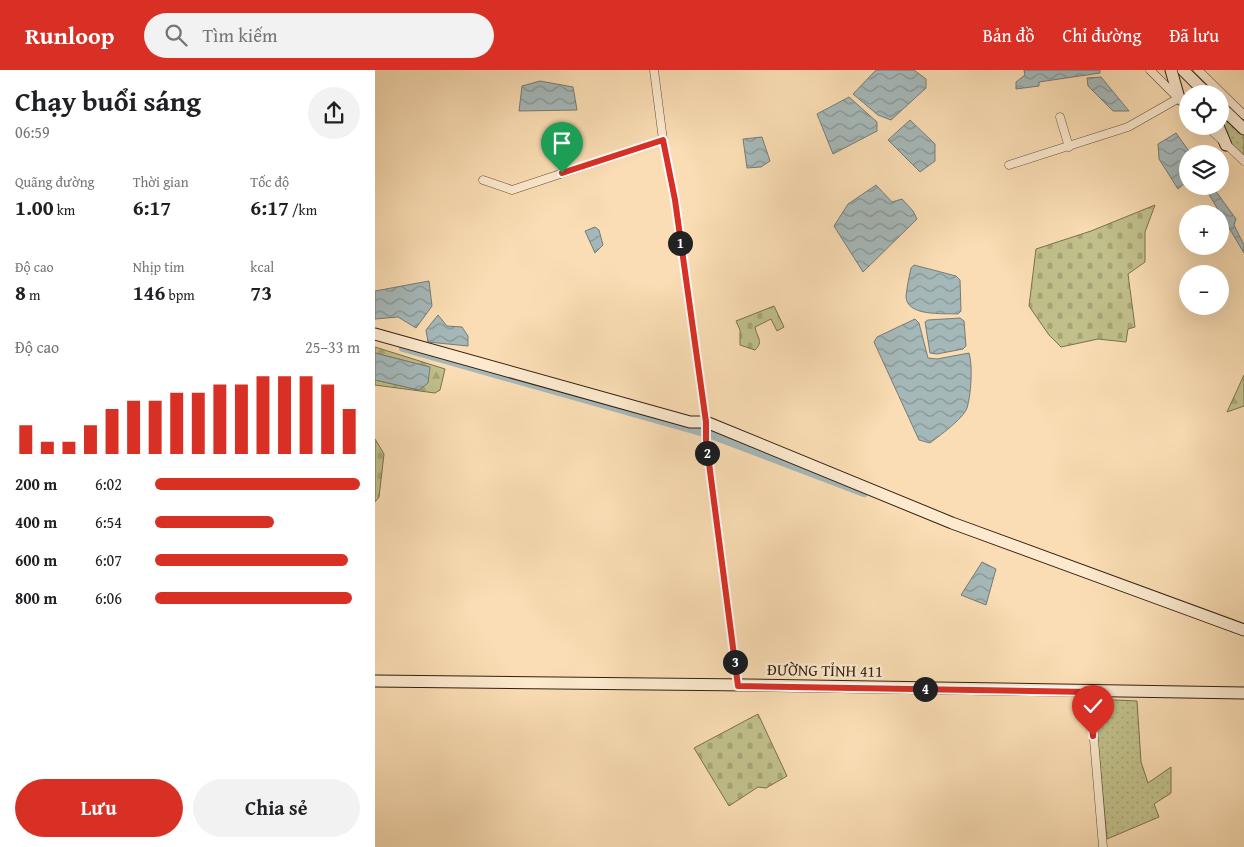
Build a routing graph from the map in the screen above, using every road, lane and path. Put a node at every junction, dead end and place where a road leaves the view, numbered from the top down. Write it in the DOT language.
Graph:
graph roads {
  1 [pos="654,70"];
  2 [pos="1150,70"];
  3 [pos="1171,70"];
  4 [pos="1183,70"];
  5 [pos="1198,70"];
  6 [pos="1198,85"];
  7 [pos="1179,98"];
  8 [pos="1229,115"];
  9 [pos="1244,115"];
  10 [pos="1061,117"];
  11 [pos="1244,129"];
  12 [pos="1216,135"];
  13 [pos="1222,135"];
  14 [pos="663,140"];
  15 [pos="1227,145"];
  16 [pos="1069,147"];
  17 [pos="1229,147"];
  18 [pos="1244,162"];
  19 [pos="1009,165"];
  20 [pos="483,180"];
  21 [pos="375,334"];
  22 [pos="706,423"];
  23 [pos="1244,630"];
  24 [pos="375,682"];
  25 [pos="738,686"];
  26 [pos="1090,692"];
  27 [pos="1244,693"];
  28 [pos="1103,847"];
  1 -- 14 [label="street"];
  2 -- 7 [label="street"];
  3 -- 7 [label="main road"];
  4 -- 6 [label="main road"];
  5 -- 9 [label="street"];
  7 -- 16 [label="street"];
  8 -- 11 [label="main road"];
  10 -- 16 [label="street"];
  12 -- 15 [label="street"];
  13 -- 15 [label="main road"];
  14 -- 20 [label="street"];
  14 -- 22 [label="street"];
  16 -- 19 [label="street"];
  17 -- 18 [label="street"];
  21 -- 22 [label="main road"];
  22 -- 23 [label="main road"];
  22 -- 25 [label="street"];
  24 -- 25 [label="main road, ĐƯỜNG TỈNH 411"];
  25 -- 26 [label="main road, ĐƯỜNG TỈNH 411"];
  26 -- 27 [label="main road, ĐƯỜNG TỈNH 411"];
  26 -- 28 [label="street"];
}
